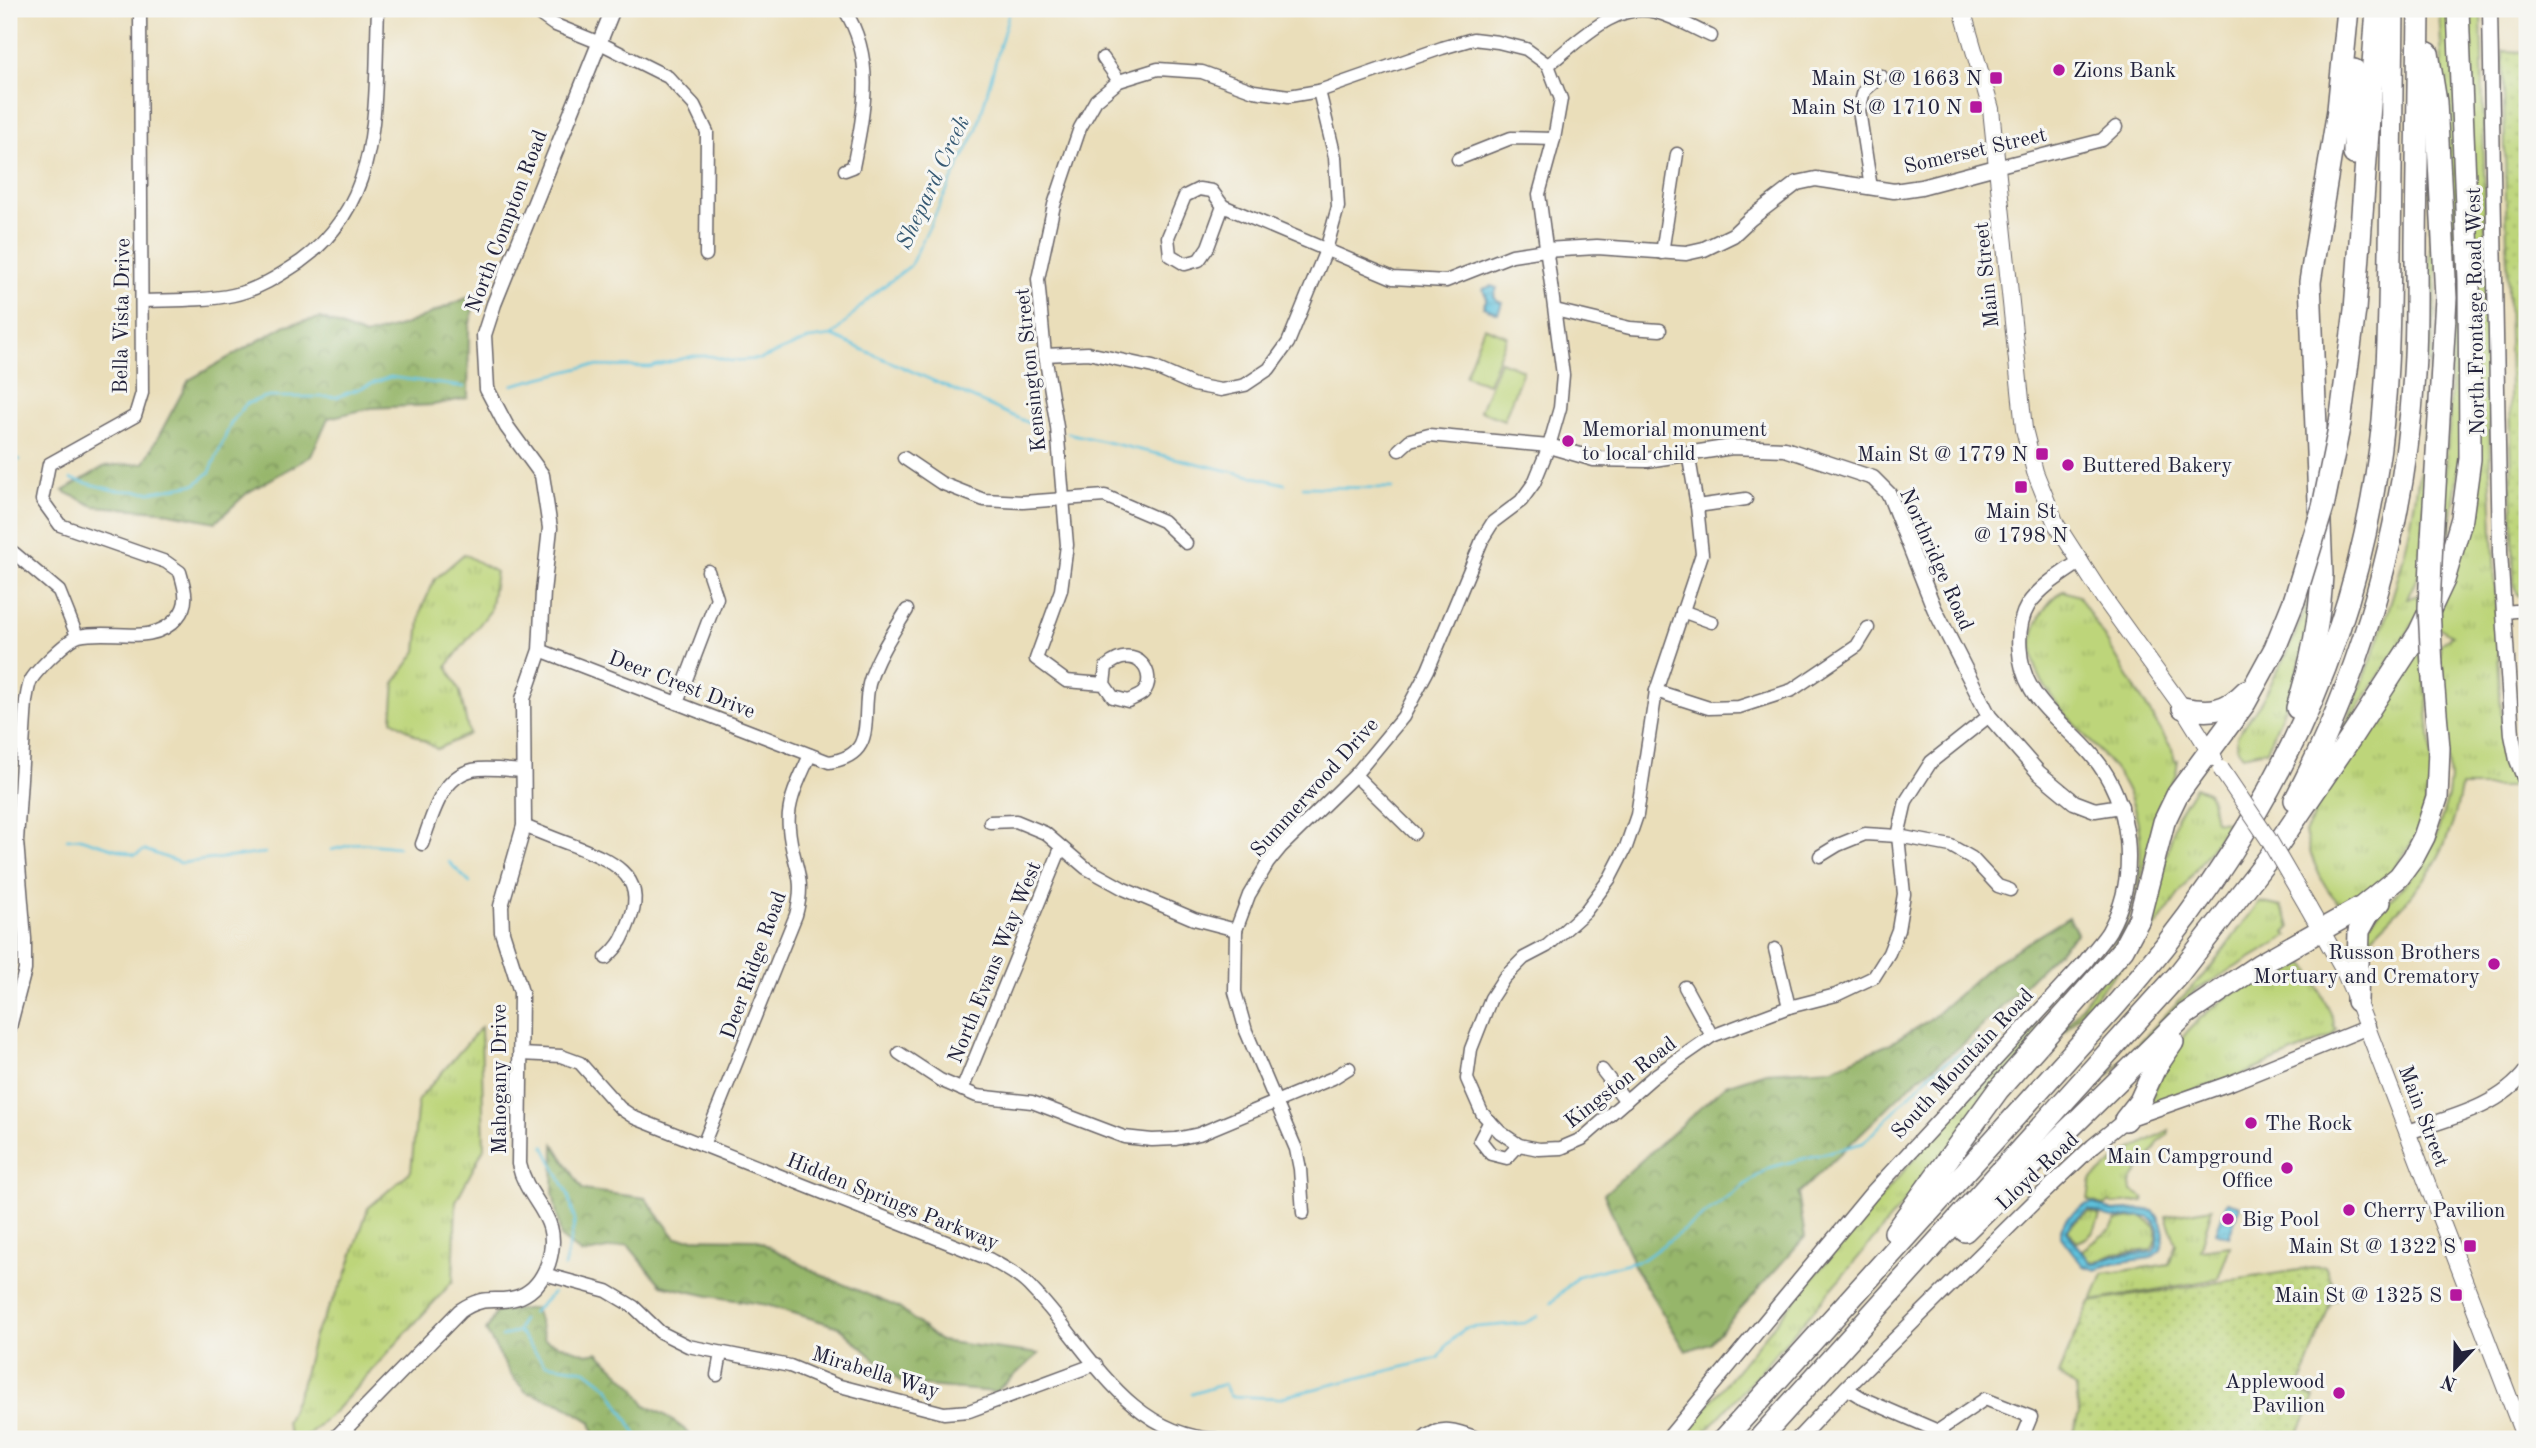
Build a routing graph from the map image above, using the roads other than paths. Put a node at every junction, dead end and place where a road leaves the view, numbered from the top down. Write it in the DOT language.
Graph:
graph roads {
  1 [pos="141,9"];
  2 [pos="378,9"];
  3 [pos="532,9"];
  4 [pos="613,9"];
  5 [pos="844,9"];
  6 [pos="1962,9"];
  7 [pos="2348,9"];
  8 [pos="2354,9"];
  9 [pos="2377,9"];
  10 [pos="2393,9"];
  11 [pos="2420,9"];
  12 [pos="2458,9"];
  13 [pos="2490,9"];
  14 [pos="1711,36"];
  15 [pos="600,43"];
  16 [pos="1103,58"];
  17 [pos="1549,65"];
  18 [pos="1881,76"];
  19 [pos="1119,81"];
  20 [pos="1319,91"];
  21 [pos="2116,127"];
  22 [pos="1554,139"];
  23 [pos="1677,155"];
  24 [pos="1458,159"];
  25 [pos="1996,167"];
  26 [pos="845,170"];
  27 [pos="1871,188"];
  28 [pos="1223,206"];
  29 [pos="1325,250"];
  30 [pos="1545,250"];
  31 [pos="1662,253"];
  32 [pos="706,255"];
  33 [pos="143,301"];
  34 [pos="1555,310"];
  35 [pos="2352,328"];
  36 [pos="1660,330"];
  37 [pos="1045,355"];
  38 [pos="1549,446"];
  39 [pos="1399,450"];
  40 [pos="1688,452"];
  41 [pos="904,458"];
  42 [pos="1063,499"];
  43 [pos="1746,499"];
  44 [pos="1697,506"];
  45 [pos="1186,543"];
  46 [pos="9,552"];
  47 [pos="2081,561"];
  48 [pos="708,571"];
  49 [pos="907,610"];
  50 [pos="2527,610"];
  51 [pos="1682,611"];
  52 [pos="2504,612"];
  53 [pos="1712,622"];
  54 [pos="1868,628"];
  55 [pos="77,636"];
  56 [pos="540,650"];
  57 [pos="2259,677"];
  58 [pos="1104,684"];
  59 [pos="1656,691"];
  60 [pos="677,703"];
  61 [pos="2183,708"];
  62 [pos="1989,716"];
  63 [pos="2209,749"];
  64 [pos="810,755"];
  65 [pos="523,771"];
  66 [pos="1355,775"];
  67 [pos="2527,785"];
  68 [pos="2122,806"];
  69 [pos="990,822"];
  70 [pos="524,826"];
  71 [pos="1414,833"];
  72 [pos="1898,836"];
  73 [pos="422,844"];
  74 [pos="1061,848"];
  75 [pos="1820,856"];
  76 [pos="2225,864"];
  77 [pos="2393,881"];
  78 [pos="2010,890"];
  79 [pos="2237,898"];
  80 [pos="2322,929"];
  81 [pos="1236,930"];
  82 [pos="1775,949"];
  83 [pos="606,958"];
  84 [pos="1685,987"];
  85 [pos="2357,1001"];
  86 [pos="1789,1007"];
  87 [pos="2197,1008"];
  88 [pos="2368,1027"];
  89 [pos="9,1031"];
  90 [pos="1712,1036"];
  91 [pos="899,1053"];
  92 [pos="520,1054"];
  93 [pos="1349,1068"];
  94 [pos="1602,1070"];
  95 [pos="2527,1070"];
  96 [pos="962,1090"];
  97 [pos="1626,1101"];
  98 [pos="1276,1102"];
  99 [pos="2125,1120"];
  100 [pos="1490,1121"];
  101 [pos="2408,1132"];
  102 [pos="704,1145"];
  103 [pos="1519,1145"];
  104 [pos="1303,1213"];
  105 [pos="544,1274"];
  106 [pos="722,1353"];
  107 [pos="1832,1359"];
  108 [pos="1792,1363"];
  109 [pos="1096,1364"];
  110 [pos="717,1375"];
  111 [pos="1846,1388"];
  112 [pos="1936,1435"];
  113 [pos="335,1439"];
  114 [pos="1216,1439"];
  115 [pos="1423,1439"];
  116 [pos="1480,1439"];
  117 [pos="1668,1439"];
  118 [pos="1724,1439"];
  119 [pos="1759,1439"];
  120 [pos="1798,1439"];
  121 [pos="2022,1439"];
  122 [pos="2525,1439"];
  1 -- 33 [label="street, Bella Vista Drive"];
  2 -- 33 [label="street"];
  3 -- 15 [label="street"];
  4 -- 15 [label="street, North Compton Road"];
  5 -- 26 [label="street"];
  6 -- 25 [label="main road, Main Street"];
  7 -- 76 [label="highway"];
  8 -- 35 [label="highway"];
  9 -- 35 [label="highway"];
  10 -- 76 [label="highway"];
  11 -- 77 [label="highway, bridge"];
  11 -- 79 [label="highway"];
  12 -- 79 [label="highway"];
  13 -- 52 [label="street, North Frontage Road West"];
  14 -- 17 [label="street"];
  15 -- 32 [label="street"];
  15 -- 56 [label="street, North Compton Road"];
  16 -- 19 [label="street"];
  17 -- 20 [label="street, Kensington Street"];
  17 -- 22 [label="street"];
  18 -- 27 [label="street"];
  19 -- 20 [label="street, Kensington Street"];
  19 -- 37 [label="street, Kensington Street"];
  20 -- 29 [label="street"];
  21 -- 25 [label="street, Somerset Street"];
  22 -- 24 [label="street"];
  22 -- 30 [label="street"];
  23 -- 31 [label="street"];
  25 -- 27 [label="street, Somerset Street"];
  25 -- 47 [label="main road, Main Street"];
  27 -- 31 [label="street, Somerset Street"];
  28 -- 28 [label="street, Somerset Street"];
  28 -- 29 [label="street, Somerset Street"];
  29 -- 30 [label="street, Somerset Street"];
  29 -- 37 [label="street"];
  30 -- 31 [label="street, Somerset Street"];
  30 -- 34 [label="street"];
  33 -- 55 [label="street, Bella Vista Drive"];
  34 -- 36 [label="street"];
  34 -- 38 [label="street"];
  35 -- 57 [label="highway, bridge"];
  37 -- 42 [label="street, Kensington Street"];
  38 -- 39 [label="street, Northridge Road"];
  38 -- 40 [label="street, Northridge Road"];
  38 -- 66 [label="street, Summerwood Drive"];
  40 -- 44 [label="street"];
  40 -- 62 [label="street, Northridge Road"];
  41 -- 42 [label="street"];
  42 -- 45 [label="street"];
  42 -- 58 [label="street, Kensington Street"];
  43 -- 44 [label="street"];
  44 -- 51 [label="street"];
  46 -- 55 [label="street"];
  47 -- 61 [label="main road"];
  47 -- 68 [label="street, South Mountain Road"];
  48 -- 60 [label="street"];
  49 -- 64 [label="street, Deer Crest Drive"];
  50 -- 52 [label="street"];
  51 -- 53 [label="street"];
  51 -- 59 [label="street"];
  52 -- 67 [label="street, North Frontage Road West"];
  54 -- 59 [label="street"];
  55 -- 89 [label="street"];
  56 -- 60 [label="street, Deer Crest Drive"];
  56 -- 65 [label="street, Mahogany Drive"];
  57 -- 61 [label="highway"];
  57 -- 63 [label="highway"];
  58 -- 58 [label="street"];
  59 -- 100 [label="street"];
  60 -- 64 [label="street, Deer Crest Drive"];
  61 -- 63 [label="main road"];
  62 -- 68 [label="street, Northridge Road"];
  62 -- 72 [label="street, Kingston Road"];
  63 -- 80 [label="main road, Main Street, bridge"];
  63 -- 108 [label="highway"];
  64 -- 102 [label="street, Deer Ridge Road"];
  65 -- 70 [label="street, Mahogany Drive"];
  65 -- 73 [label="street"];
  66 -- 71 [label="street"];
  66 -- 81 [label="street, Summerwood Drive"];
  68 -- 117 [label="street, South Mountain Road"];
  69 -- 74 [label="street"];
  70 -- 83 [label="street"];
  70 -- 92 [label="street, Mahogany Drive"];
  72 -- 75 [label="street"];
  72 -- 78 [label="street"];
  72 -- 86 [label="street, Kingston Road"];
  74 -- 81 [label="street"];
  74 -- 96 [label="street, North Evans Way West"];
  76 -- 108 [label="highway"];
  77 -- 80 [label="highway"];
  77 -- 85 [label="highway"];
  79 -- 107 [label="highway"];
  80 -- 85 [label="main road, Main Street"];
  80 -- 87 [label="highway"];
  81 -- 98 [label="street, Summerwood Drive"];
  82 -- 86 [label="street"];
  84 -- 90 [label="street"];
  85 -- 88 [label="main road, Main Street"];
  86 -- 90 [label="street, Kingston Road"];
  87 -- 99 [label="highway"];
  87 -- 107 [label="highway"];
  88 -- 99 [label="street, Lloyd Road"];
  88 -- 101 [label="main road, Main Street"];
  90 -- 97 [label="street, Kingston Road"];
  91 -- 96 [label="street"];
  92 -- 102 [label="street, Hidden Springs Parkway"];
  92 -- 105 [label="street, Mahogany Drive"];
  93 -- 98 [label="street"];
  94 -- 97 [label="street"];
  95 -- 101 [label="street"];
  96 -- 98 [label="street"];
  97 -- 103 [label="street, Kingston Road"];
  98 -- 104 [label="street, Summerwood Drive"];
  99 -- 111 [label="street, Lloyd Road"];
  100 -- 103 [label="street"];
  100 -- 103 [label="street"];
  101 -- 122 [label="main road, Main Street"];
  102 -- 109 [label="street, Hidden Springs Parkway"];
  105 -- 106 [label="street, Mirabella Way"];
  105 -- 113 [label="street"];
  106 -- 109 [label="street, Mirabella Way"];
  106 -- 110 [label="street"];
  107 -- 119 [label="highway"];
  108 -- 118 [label="highway"];
  109 -- 114 [label="street, Hidden Springs Parkway"];
  111 -- 112 [label="street"];
  111 -- 120 [label="street, Lloyd Road"];
  112 -- 121 [label="street"];
  115 -- 116 [label="street"];
}
